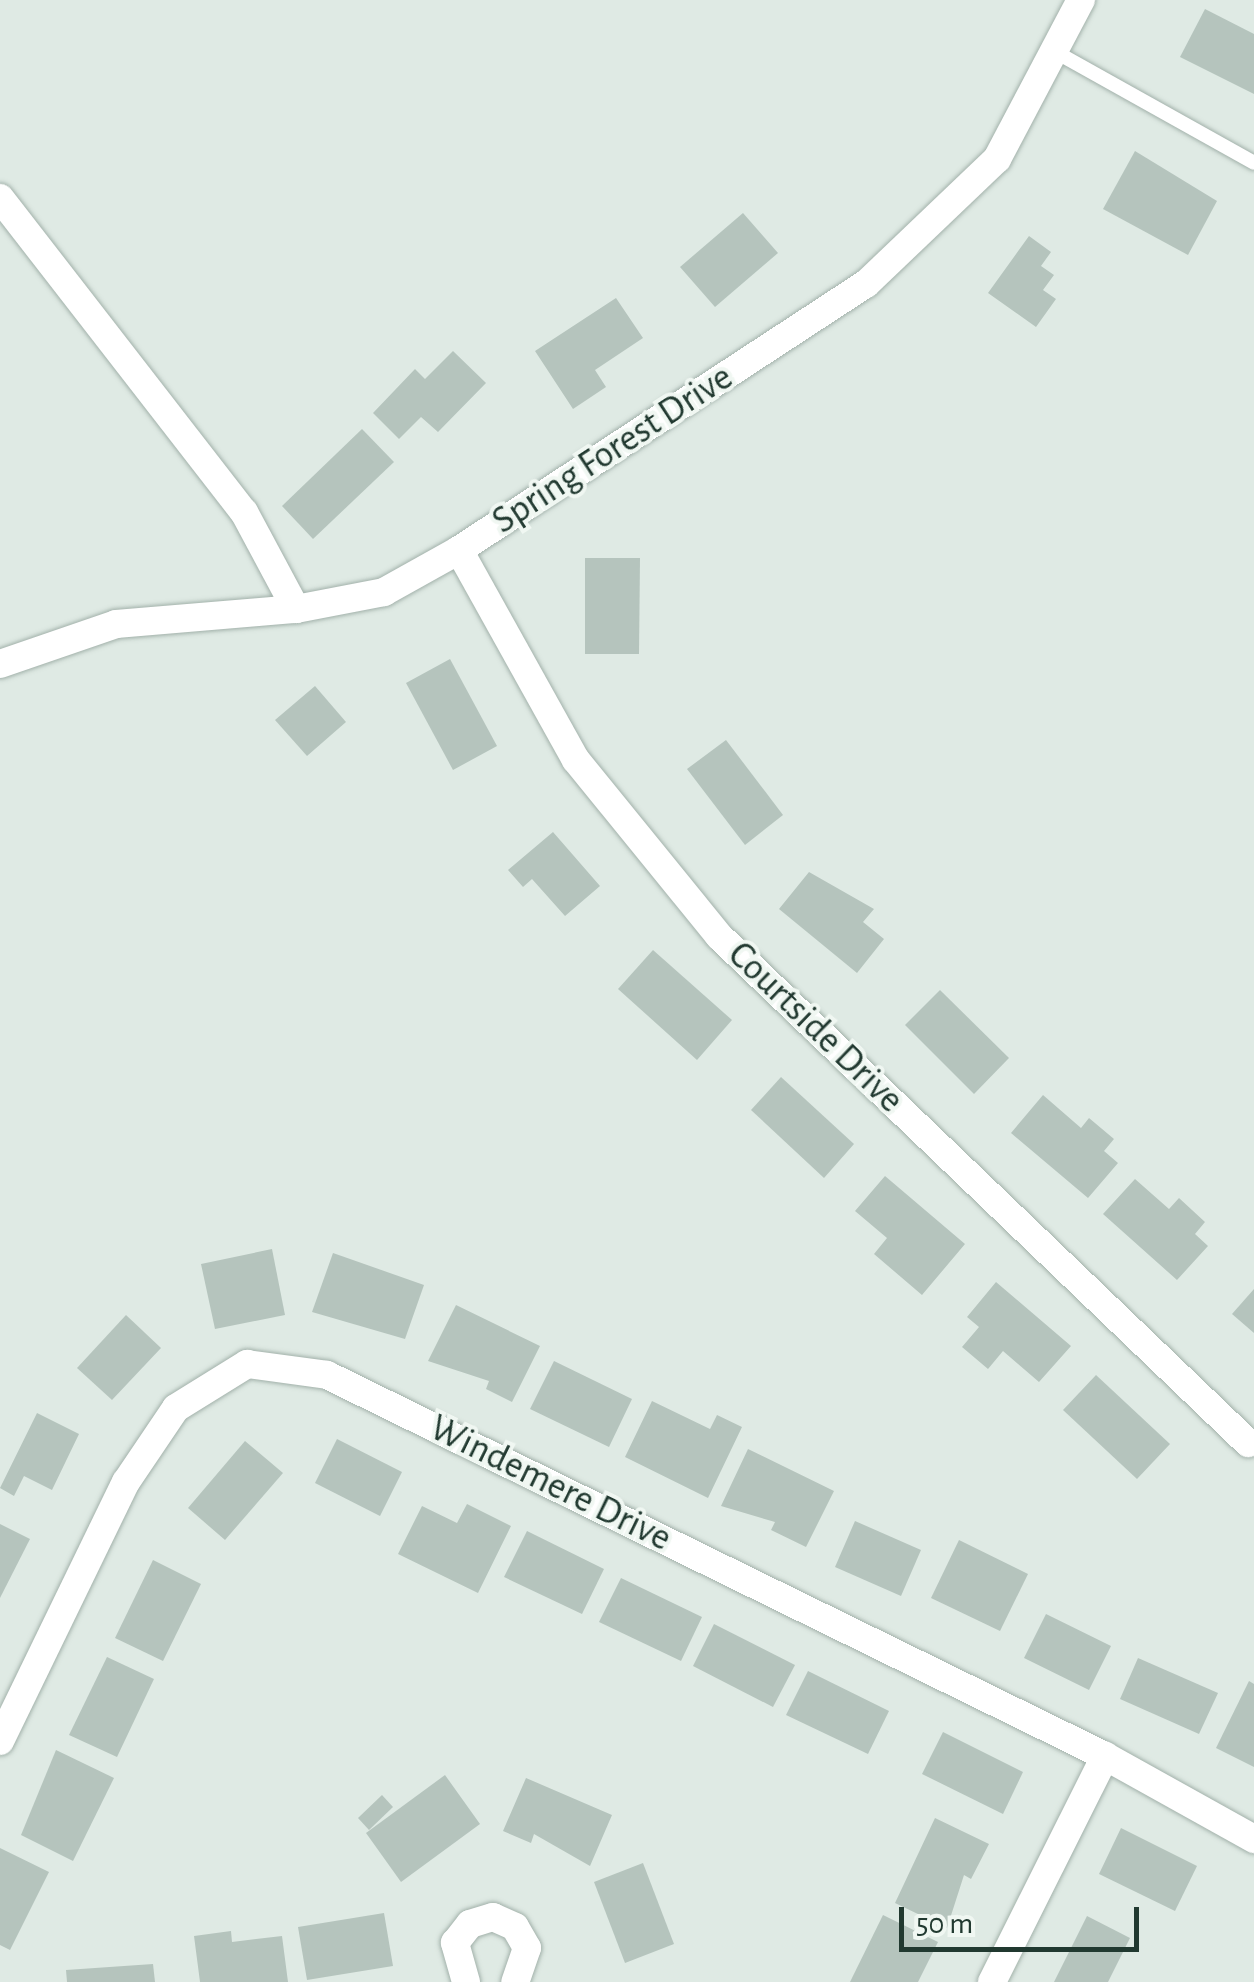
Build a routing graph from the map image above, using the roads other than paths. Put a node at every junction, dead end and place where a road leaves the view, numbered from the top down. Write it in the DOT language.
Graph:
graph roads {
  1 [pos="1081,0"];
  2 [pos="1054,51"];
  3 [pos="1254,163"];
  4 [pos="0,198"];
  5 [pos="459,550"];
  6 [pos="296,609"];
  7 [pos="0,664"];
  8 [pos="1248,1443"];
  9 [pos="0,1741"];
  10 [pos="1105,1756"];
  11 [pos="1254,1840"];
  12 [pos="466,1982"];
  13 [pos="515,1982"];
  14 [pos="992,1982"];
  1 -- 2 [label="street, Spring Forest Drive"];
  2 -- 3 [label="lane"];
  2 -- 5 [label="street, Spring Forest Drive"];
  4 -- 6 [label="street"];
  5 -- 6 [label="street, Spring Forest Drive"];
  5 -- 8 [label="street, Courtside Drive"];
  6 -- 7 [label="street, Spring Forest Drive"];
  9 -- 10 [label="street, Windemere Drive"];
  10 -- 11 [label="street, Windemere Drive"];
  10 -- 14 [label="street"];
  12 -- 13 [label="street"];
}
